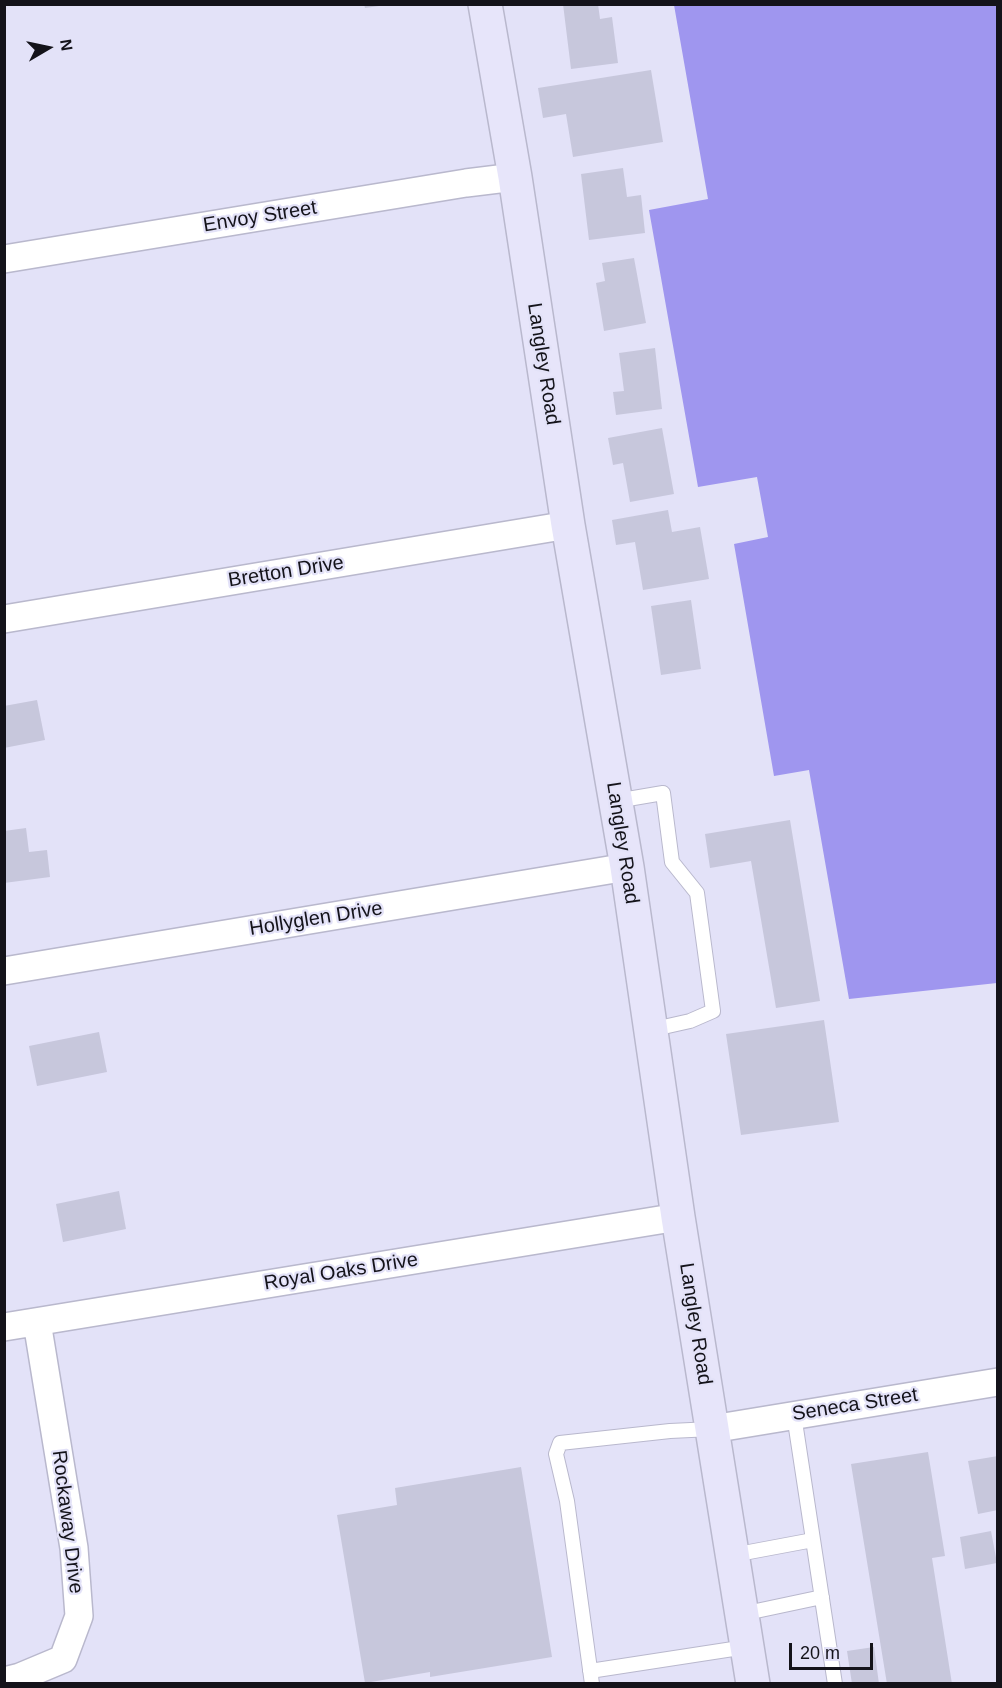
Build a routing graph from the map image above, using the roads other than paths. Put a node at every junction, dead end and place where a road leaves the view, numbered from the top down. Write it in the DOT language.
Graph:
graph roads {
  1 [pos="485,4"];
  2 [pos="515,177"];
  3 [pos="4,259"];
  4 [pos="568,525"];
  5 [pos="4,619"];
  6 [pos="616,801"];
  7 [pos="627,867"];
  8 [pos="4,971"];
  9 [pos="650,1030"];
  10 [pos="678,1217"];
  11 [pos="37,1322"];
  12 [pos="4,1327"];
  13 [pos="998,1382"];
  14 [pos="794,1415"];
  15 [pos="712,1429"];
  16 [pos="813,1540"];
  17 [pos="732,1555"];
  18 [pos="822,1597"];
  19 [pos="741,1614"];
  20 [pos="746,1647"];
  21 [pos="591,1677"];
  22 [pos="4,1681"];
  23 [pos="753,1683"];
  24 [pos="835,1683"];
  1 -- 2 [label="street, Langley Road"];
  2 -- 3 [label="street, Envoy Street"];
  2 -- 4 [label="street, Langley Road"];
  4 -- 5 [label="street, Bretton Drive"];
  4 -- 6 [label="street, Langley Road"];
  6 -- 7 [label="street, Langley Road"];
  6 -- 9 [label="lane"];
  7 -- 8 [label="street, Hollyglen Drive"];
  7 -- 9 [label="street, Langley Road"];
  9 -- 10 [label="street, Langley Road"];
  10 -- 11 [label="street, Royal Oaks Drive"];
  10 -- 15 [label="street, Langley Road"];
  11 -- 12 [label="street, Royal Oaks Drive"];
  11 -- 22 [label="street, Rockaway Drive"];
  13 -- 14 [label="street, Seneca Street"];
  14 -- 15 [label="street, Seneca Street"];
  14 -- 16 [label="lane"];
  15 -- 17 [label="street, Langley Road"];
  15 -- 21 [label="lane"];
  16 -- 17 [label="lane"];
  16 -- 18 [label="lane"];
  17 -- 19 [label="street, Langley Road"];
  18 -- 19 [label="lane"];
  18 -- 24 [label="lane"];
  19 -- 20 [label="street, Langley Road"];
  20 -- 21 [label="lane"];
  20 -- 23 [label="street, Langley Road"];
}
